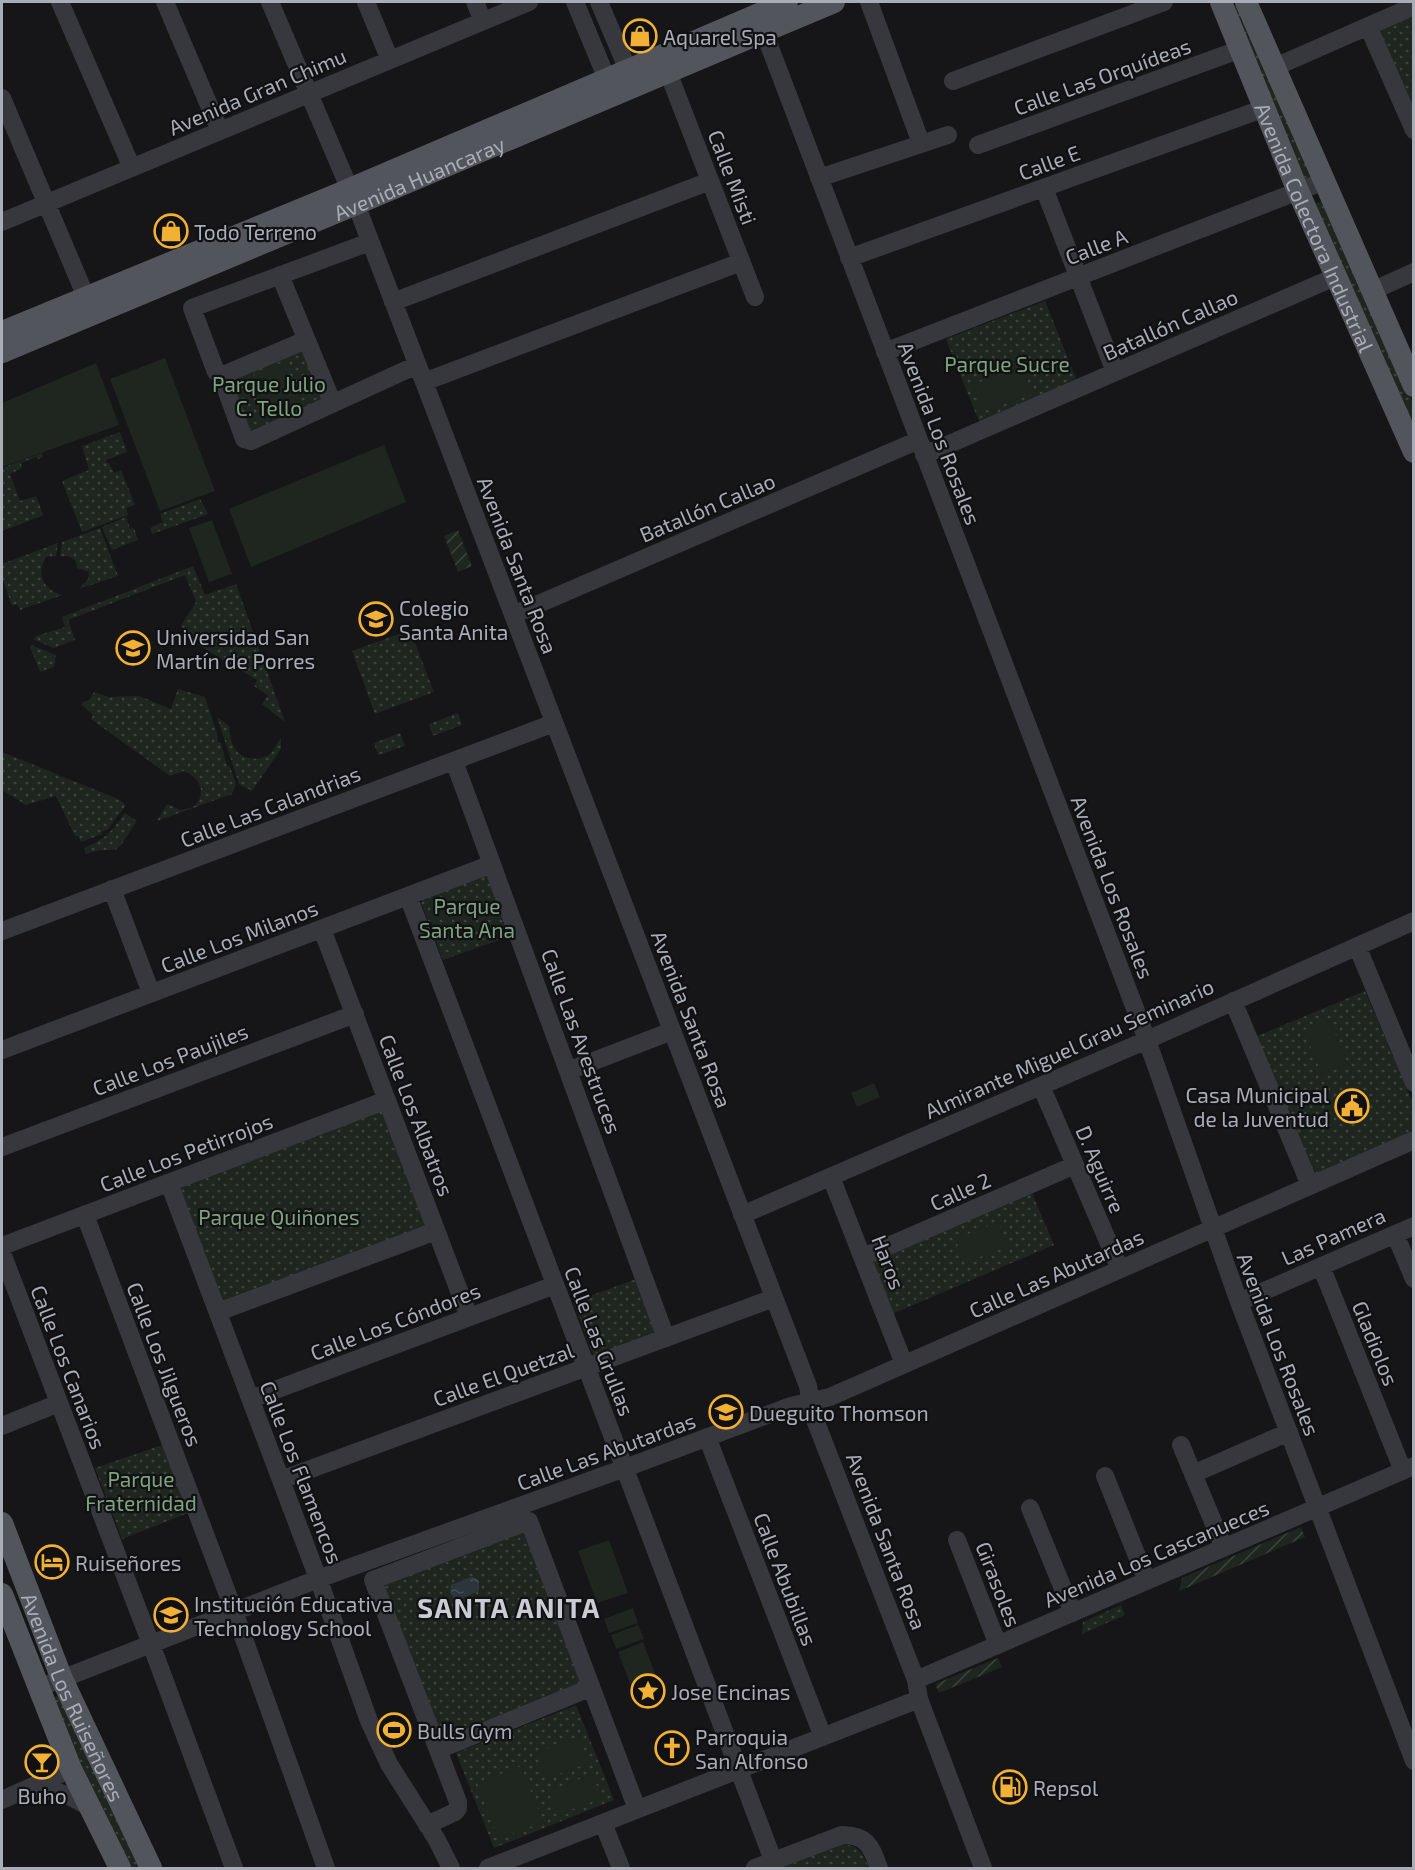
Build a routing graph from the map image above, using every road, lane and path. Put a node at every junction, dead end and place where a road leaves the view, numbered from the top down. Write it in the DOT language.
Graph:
graph roads {
  1 [pos="60,2"];
  2 [pos="165,2"];
  3 [pos="270,2"];
  4 [pos="366,2"];
  5 [pos="475,2"];
  6 [pos="529,2"];
  7 [pos="574,2"];
  8 [pos="599,2"];
  9 [pos="787,2"];
  10 [pos="834,2"];
  11 [pos="869,2"];
  12 [pos="1164,2"];
  13 [pos="1221,2"];
  14 [pos="1246,2"];
  15 [pos="1413,6"];
  16 [pos="483,21"];
  17 [pos="1368,26"];
  18 [pos="764,32"];
  19 [pos="1241,49"];
  20 [pos="390,60"];
  21 [pos="1275,67"];
  22 [pos="628,70"];
  23 [pos="668,72"];
  24 [pos="607,79"];
  25 [pos="953,81"];
  26 [pos="310,94"];
  27 [pos="2,98"];
  28 [pos="1265,108"];
  29 [pos="1413,130"];
  30 [pos="220,131"];
  31 [pos="948,135"];
  32 [pos="921,143"];
  33 [pos="978,145"];
  34 [pos="132,168"];
  35 [pos="819,178"];
  36 [pos="710,181"];
  37 [pos="1324,181"];
  38 [pos="1044,188"];
  39 [pos="1298,192"];
  40 [pos="353,196"];
  41 [pos="47,203"];
  42 [pos="2,222"];
  43 [pos="370,242"];
  44 [pos="849,258"];
  45 [pos="741,262"];
  46 [pos="1413,272"];
  47 [pos="280,275"];
  48 [pos="1078,277"];
  49 [pos="1335,277"];
  50 [pos="1372,291"];
  51 [pos="86,297"];
  52 [pos="755,297"];
  53 [pos="393,302"];
  54 [pos="2,332"];
  55 [pos="306,339"];
  56 [pos="2,352"];
  57 [pos="885,352"];
  58 [pos="1115,372"];
  59 [pos="421,374"];
  60 [pos="223,375"];
  61 [pos="1413,386"];
  62 [pos="333,404"];
  63 [pos="921,448"];
  64 [pos="1413,452"];
  65 [pos="513,615"];
  66 [pos="554,723"];
  67 [pos="454,761"];
  68 [pos="492,864"];
  69 [pos="112,889"];
  70 [pos="408,896"];
  71 [pos="1413,921"];
  72 [pos="322,928"];
  73 [pos="2,931"];
  74 [pos="1357,946"];
  75 [pos="151,993"];
  76 [pos="1233,1001"];
  77 [pos="355,1014"];
  78 [pos="672,1031"];
  79 [pos="1147,1040"];
  80 [pos="2,1050"];
  81 [pos="568,1071"];
  82 [pos="1413,1083"];
  83 [pos="1041,1086"];
  84 [pos="387,1100"];
  85 [pos="1413,1140"];
  86 [pos="2,1147"];
  87 [pos="1075,1165"];
  88 [pos="831,1177"];
  89 [pos="169,1183"];
  90 [pos="1310,1185"];
  91 [pos="85,1215"];
  92 [pos="742,1215"];
  93 [pos="1413,1226"];
  94 [pos="1212,1228"];
  95 [pos="436,1231"];
  96 [pos="1395,1234"];
  97 [pos="2,1246"];
  98 [pos="2,1253"];
  99 [pos="863,1257"];
  100 [pos="1321,1266"];
  101 [pos="1120,1269"];
  102 [pos="1413,1279"];
  103 [pos="555,1285"];
  104 [pos="774,1299"];
  105 [pos="1239,1302"];
  106 [pos="218,1312"];
  107 [pos="469,1317"];
  108 [pos="666,1338"];
  109 [pos="904,1364"];
  110 [pos="586,1367"];
  111 [pos="251,1399"];
  112 [pos="810,1401"];
  113 [pos="59,1403"];
  114 [pos="2,1426"];
  115 [pos="1289,1432"];
  116 [pos="707,1437"];
  117 [pos="1181,1445"];
  118 [pos="625,1468"];
  119 [pos="1408,1469"];
  120 [pos="1193,1473"];
  121 [pos="1105,1476"];
  122 [pos="281,1480"];
  123 [pos="1317,1507"];
  124 [pos="1030,1508"];
  125 [pos="2,1523"];
  126 [pos="957,1540"];
  127 [pos="1224,1548"];
  128 [pos="318,1579"];
  129 [pos="1147,1581"];
  130 [pos="28,1592"];
  131 [pos="2,1598"];
  132 [pos="234,1611"];
  133 [pos="1073,1613"];
  134 [pos="151,1644"];
  135 [pos="998,1645"];
  136 [pos="62,1679"];
  137 [pos="916,1680"];
  138 [pos="39,1688"];
  139 [pos="591,1688"];
  140 [pos="920,1699"];
  141 [pos="823,1737"];
  142 [pos="438,1750"];
  143 [pos="1413,1761"];
  144 [pos="71,1769"];
  145 [pos="738,1770"];
  146 [pos="19,1792"];
  147 [pos="2,1800"];
  148 [pos="88,1806"];
  149 [pos="637,1809"];
  150 [pos="603,1823"];
  151 [pos="427,1825"];
  152 [pos="775,1865"];
  153 [pos="120,1869"];
  154 [pos="151,1869"];
  155 [pos="234,1869"];
  156 [pos="326,1869"];
  157 [pos="451,1869"];
  158 [pos="488,1869"];
  159 [pos="621,1869"];
  160 [pos="755,1869"];
  161 [pos="879,1869"];
  162 [pos="983,1869"];
  1 -- 34 [label="street"];
  2 -- 30 [label="street"];
  3 -- 26 [label="street, Avenida Santa Rosa"];
  4 -- 20 [label="street"];
  5 -- 16 [label="street"];
  6 -- 16 [label="street, Avenida Gran Chimu"];
  7 -- 24 [label="street"];
  8 -- 22 [label="street"];
  9 -- 22 [label="main road, Avenida Huancaray"];
  10 -- 18 [label="main road, Avenida Huancaray"];
  11 -- 32 [label="street"];
  12 -- 25 [label="street"];
  13 -- 19 [label="main road, Avenida Colectora Industrial"];
  14 -- 21 [label="main road, Avenida Colectora Industrial"];
  15 -- 17 [label="street"];
  16 -- 20 [label="street, Avenida Gran Chimu"];
  17 -- 21 [label="street"];
  17 -- 29 [label="street"];
  18 -- 23 [label="main road, Avenida Huancaray"];
  18 -- 35 [label="street, Avenida Los Rosales"];
  19 -- 28 [label="main road, Avenida Colectora Industrial"];
  19 -- 33 [label="street, Calle Las Orquídeas"];
  20 -- 26 [label="street, Avenida Gran Chimu"];
  21 -- 37 [label="main road, Avenida Colectora Industrial"];
  22 -- 24 [label="main road, Avenida Huancaray"];
  23 -- 36 [label="street, Calle Misti"];
  23 -- 40 [label="main road, Avenida Huancaray"];
  24 -- 40 [label="main road, Avenida Huancaray"];
  26 -- 30 [label="street, Avenida Gran Chimu"];
  26 -- 40 [label="street, Avenida Santa Rosa"];
  27 -- 41 [label="street"];
  28 -- 38 [label="street, Calle E"];
  28 -- 39 [label="main road, Avenida Colectora Industrial"];
  30 -- 34 [label="street, Avenida Gran Chimu"];
  31 -- 32 [label="street"];
  32 -- 35 [label="street"];
  34 -- 41 [label="street, Avenida Gran Chimu"];
  35 -- 44 [label="street, Avenida Los Rosales"];
  36 -- 45 [label="street, Calle Misti"];
  36 -- 53 [label="street"];
  37 -- 39 [label="street, Calle A"];
  37 -- 50 [label="main road, Avenida Colectora Industrial"];
  38 -- 44 [label="street, Calle E"];
  38 -- 48 [label="street"];
  39 -- 48 [label="street, Calle A"];
  39 -- 49 [label="main road, Avenida Colectora Industrial"];
  40 -- 43 [label="street, Avenida Santa Rosa"];
  40 -- 51 [label="main road, Avenida Huancaray"];
  40 -- 56 [label="main road, Avenida Huancaray"];
  41 -- 42 [label="street, Avenida Gran Chimu"];
  41 -- 51 [label="street"];
  43 -- 47 [label="street"];
  43 -- 53 [label="street, Avenida Santa Rosa"];
  44 -- 57 [label="street, Avenida Los Rosales"];
  45 -- 52 [label="street, Calle Misti"];
  45 -- 59 [label="street"];
  46 -- 50 [label="street"];
  47 -- 55 [label="street"];
  47 -- 60 [label="street"];
  48 -- 57 [label="street, Calle A"];
  48 -- 58 [label="street"];
  49 -- 58 [label="street, Batallón Callao"];
  49 -- 64 [label="main road, Avenida Colectora Industrial"];
  50 -- 61 [label="main road, Avenida Colectora Industrial"];
  51 -- 54 [label="main road, Avenida Huancaray"];
  53 -- 59 [label="street, Avenida Santa Rosa"];
  55 -- 60 [label="street"];
  55 -- 62 [label="street"];
  57 -- 63 [label="street, Avenida Los Rosales"];
  58 -- 63 [label="street, Batallón Callao"];
  59 -- 62 [label="street"];
  59 -- 65 [label="street, Avenida Santa Rosa"];
  60 -- 62 [label="street"];
  63 -- 65 [label="street, Batallón Callao"];
  63 -- 79 [label="street, Avenida Los Rosales"];
  65 -- 66 [label="street, Avenida Santa Rosa"];
  66 -- 67 [label="street, Calle Las Calandrias"];
  66 -- 78 [label="street, Avenida Santa Rosa"];
  67 -- 68 [label="street, Calle Las Avestruces"];
  67 -- 69 [label="street, Calle Las Calandrias"];
  68 -- 70 [label="street, Calle Los Milanos"];
  68 -- 81 [label="street, Calle Las Avestruces"];
  69 -- 73 [label="street, Calle Las Calandrias"];
  69 -- 75 [label="street"];
  70 -- 72 [label="street, Calle Los Milanos"];
  70 -- 103 [label="street, Calle Las Grullas"];
  71 -- 74 [label="street, Almirante Miguel Grau Seminario"];
  72 -- 75 [label="street, Calle Los Milanos"];
  72 -- 77 [label="street, Calle Los Albatros"];
  74 -- 76 [label="street, Almirante Miguel Grau Seminario"];
  74 -- 82 [label="street"];
  75 -- 80 [label="street, Calle Los Milanos"];
  76 -- 79 [label="street, Almirante Miguel Grau Seminario"];
  76 -- 90 [label="street"];
  77 -- 84 [label="street, Calle Los Albatros"];
  77 -- 86 [label="street, Calle Los Paujiles"];
  78 -- 81 [label="street"];
  78 -- 92 [label="street, Avenida Santa Rosa"];
  79 -- 83 [label="street, Almirante Miguel Grau Seminario"];
  79 -- 94 [label="street, Avenida Los Rosales"];
  81 -- 108 [label="street, Calle Las Avestruces"];
  83 -- 87 [label="street, D. Aguirre"];
  83 -- 88 [label="street, Almirante Miguel Grau Seminario"];
  84 -- 89 [label="street, Calle Los Petirrojos"];
  84 -- 95 [label="street, Calle Los Albatros"];
  85 -- 90 [label="street, Calle Las Abutardas"];
  87 -- 99 [label="street, Calle 2"];
  87 -- 101 [label="street, D. Aguirre"];
  88 -- 92 [label="street, Almirante Miguel Grau Seminario"];
  88 -- 99 [label="street, Haros"];
  89 -- 91 [label="street, Calle Los Petirrojos"];
  89 -- 106 [label="street, Calle Los Flamencos"];
  90 -- 94 [label="street, Calle Las Abutardas"];
  91 -- 97 [label="street, Calle Los Petirrojos"];
  91 -- 132 [label="street, Calle Los Jilgueros"];
  92 -- 104 [label="street, Avenida Santa Rosa"];
  93 -- 96 [label="street, Las Pamera"];
  94 -- 101 [label="street, Calle Las Abutardas"];
  94 -- 105 [label="street, Avenida Los Rosales"];
  95 -- 106 [label="street"];
  95 -- 107 [label="street, Calle Los Albatros"];
  96 -- 100 [label="street, Las Pamera"];
  96 -- 102 [label="street"];
  98 -- 113 [label="street, Calle Los Canarios"];
  99 -- 109 [label="street, Haros"];
  100 -- 105 [label="street, Las Pamera"];
  100 -- 119 [label="street, Gladiolos"];
  101 -- 109 [label="street, Calle Las Abutardas"];
  103 -- 107 [label="street, Calle Los Cóndores"];
  103 -- 110 [label="street, Calle Las Grullas"];
  104 -- 108 [label="street, Calle El Quetzal"];
  104 -- 112 [label="street, Avenida Santa Rosa"];
  105 -- 115 [label="street, Avenida Los Rosales"];
  106 -- 111 [label="street, Calle Los Flamencos"];
  107 -- 111 [label="street, Calle Los Cóndores"];
  108 -- 110 [label="street, Calle El Quetzal"];
  109 -- 112 [label="street, Calle Las Abutardas"];
  110 -- 118 [label="street, Calle Las Grullas"];
  110 -- 122 [label="street, Calle El Quetzal"];
  111 -- 122 [label="street, Calle Los Flamencos"];
  112 -- 116 [label="street, Calle Las Abutardas"];
  112 -- 137 [label="street, Avenida Santa Rosa"];
  113 -- 114 [label="street"];
  113 -- 134 [label="street, Calle Los Canarios"];
  115 -- 120 [label="street"];
  115 -- 123 [label="street, Avenida Los Rosales"];
  116 -- 118 [label="street, Calle Las Abutardas"];
  116 -- 141 [label="street, Calle Abubillas"];
  117 -- 120 [label="street"];
  118 -- 128 [label="street, Calle Las Abutardas"];
  118 -- 145 [label="street, Calle Las Grullas"];
  119 -- 123 [label="street, Avenida Los Cascanueces"];
  120 -- 127 [label="street"];
  121 -- 129 [label="street"];
  122 -- 128 [label="street, Calle Los Flamencos"];
  123 -- 127 [label="street, Avenida Los Cascanueces"];
  123 -- 143 [label="street, Avenida Los Rosales"];
  124 -- 133 [label="street"];
  125 -- 130 [label="main road, Avenida Los Ruiseñores"];
  126 -- 135 [label="street, Girasoles"];
  127 -- 129 [label="street, Avenida Los Cascanueces"];
  128 -- 132 [label="street, Calle Las Abutardas"];
  128 -- 151 [label="street, Calle Los Flamencos"];
  129 -- 133 [label="street, Avenida Los Cascanueces"];
  130 -- 131 [label="street"];
  130 -- 136 [label="main road, Avenida Los Ruiseñores"];
  131 -- 138 [label="main road, Avenida Los Ruiseñores"];
  132 -- 134 [label="street, Calle Las Abutardas"];
  132 -- 156 [label="street, Calle Los Jilgueros"];
  133 -- 135 [label="street, Avenida Los Cascanueces"];
  134 -- 136 [label="street, Calle Las Abutardas"];
  134 -- 155 [label="street, Calle Los Canarios"];
  135 -- 137 [label="street, Avenida Los Cascanueces"];
  136 -- 138 [label="street, Calle Las Abutardas"];
  136 -- 154 [label="main road, Avenida Los Ruiseñores"];
  137 -- 140 [label="street, Avenida Santa Rosa"];
  138 -- 144 [label="main road, Avenida Los Ruiseñores"];
  139 -- 142 [label="street"];
  139 -- 142 [label="street"];
  139 -- 149 [label="street"];
  140 -- 141 [label="street"];
  140 -- 162 [label="street, Avenida Santa Rosa"];
  141 -- 145 [label="street"];
  142 -- 151 [label="street"];
  144 -- 146 [label="street"];
  144 -- 148 [label="main road, Avenida Los Ruiseñores"];
  145 -- 149 [label="street"];
  145 -- 152 [label="street, Calle Las Grullas"];
  146 -- 147 [label="street"];
  146 -- 148 [label="street"];
  148 -- 153 [label="main road, Avenida Los Ruiseñores"];
  149 -- 150 [label="street"];
  150 -- 158 [label="street"];
  150 -- 159 [label="street"];
  151 -- 157 [label="street, Calle Los Flamencos"];
  152 -- 160 [label="street"];
  152 -- 161 [label="street"];
}
